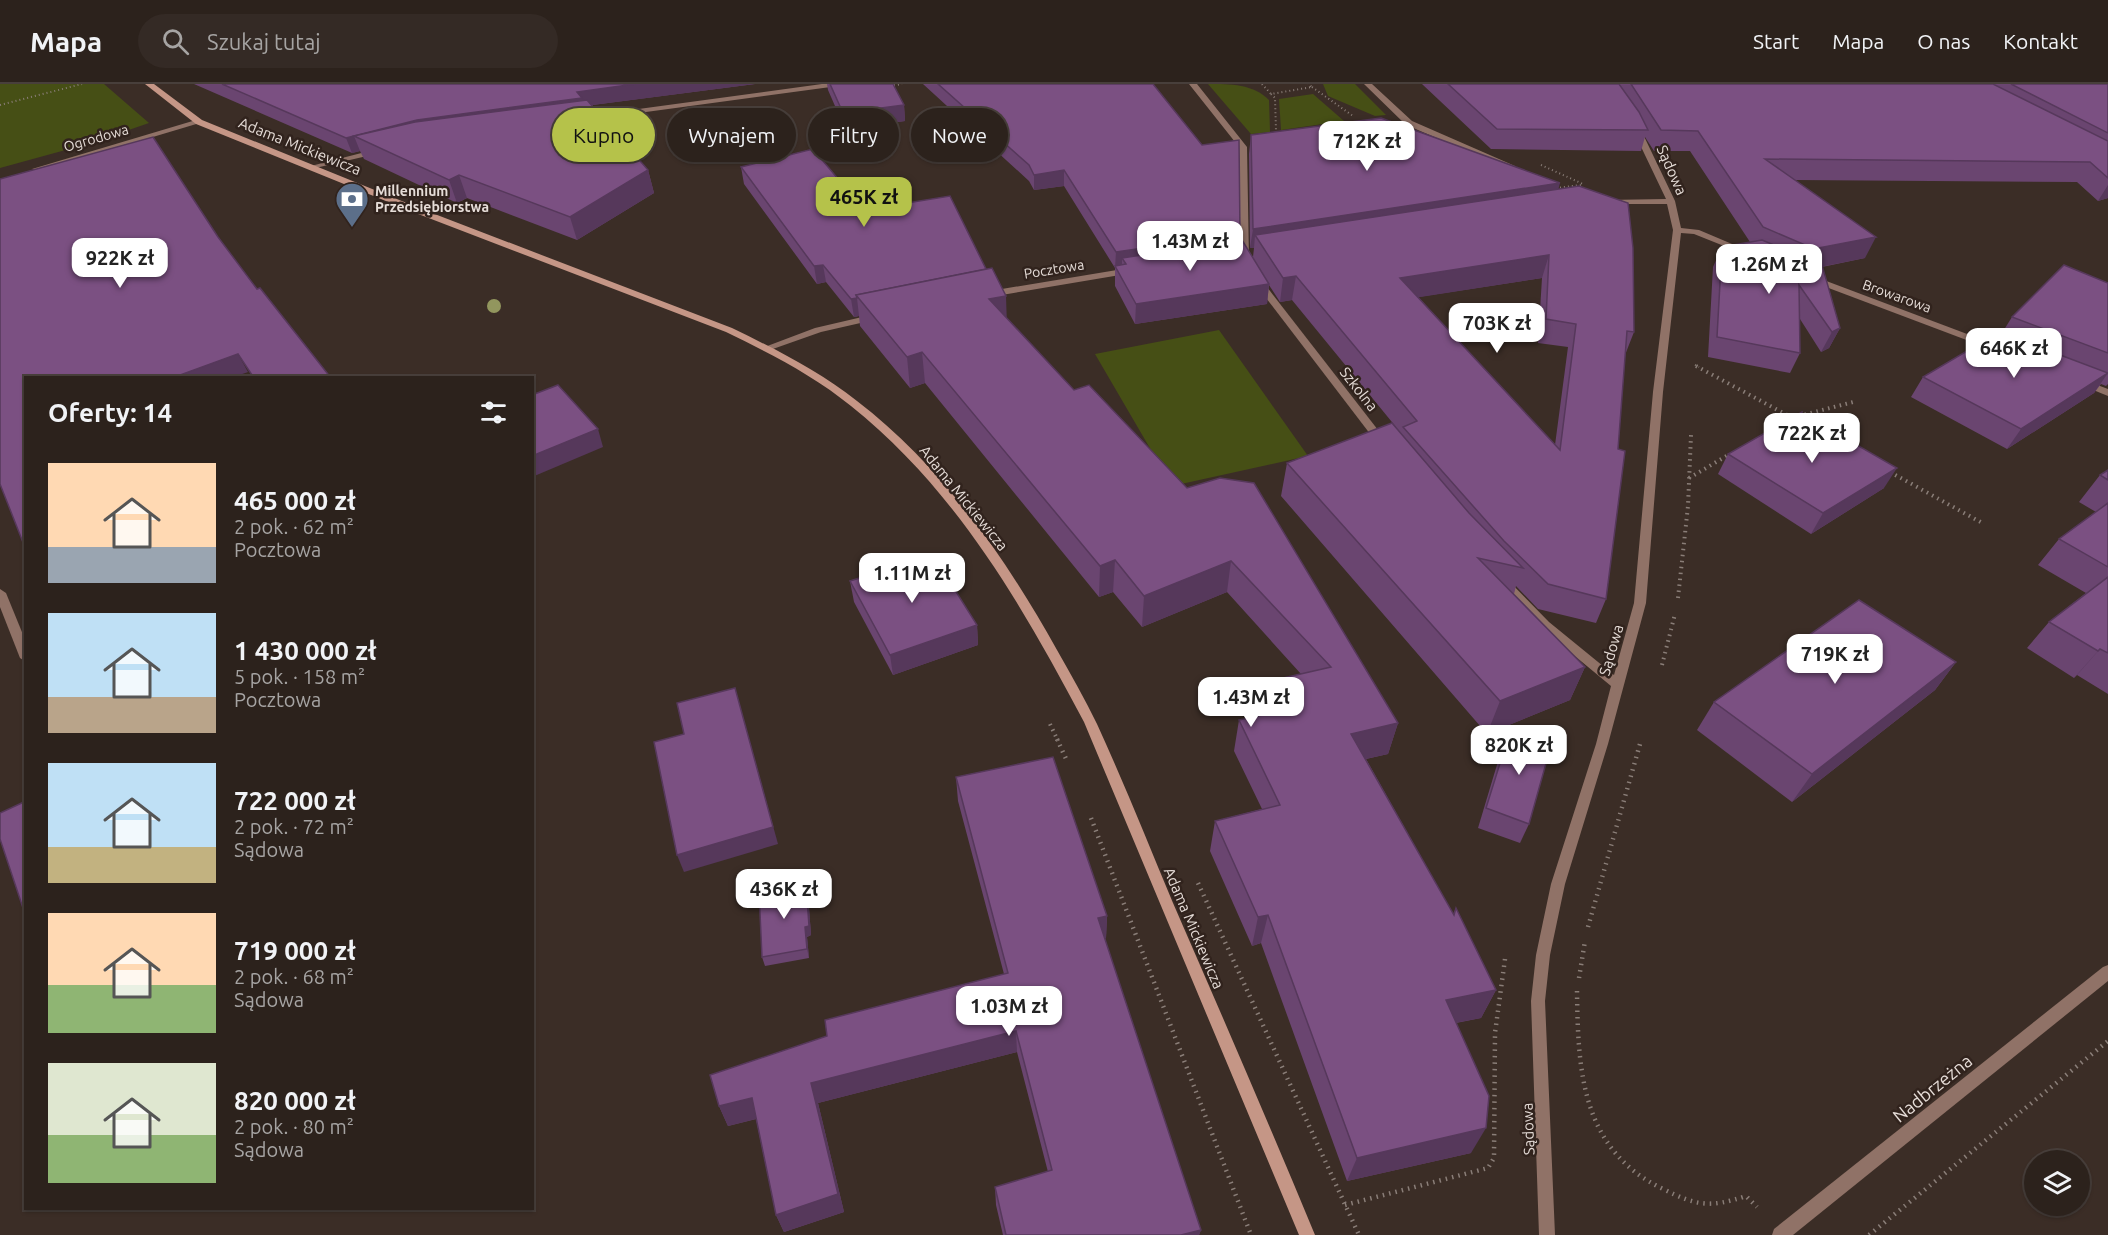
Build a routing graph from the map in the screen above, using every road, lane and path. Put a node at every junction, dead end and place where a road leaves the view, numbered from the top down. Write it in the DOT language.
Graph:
graph roads {
  1 [pos="82,84"];
  2 [pos="149,84"];
  3 [pos="838,84"];
  4 [pos="1193,84"];
  5 [pos="1262,84"];
  6 [pos="1308,84"];
  7 [pos="1368,84"];
  8 [pos="1311,87"];
  9 [pos="1271,94"];
  10 [pos="0,105"];
  11 [pos="655,109"];
  12 [pos="1354,117"];
  13 [pos="199,122"];
  14 [pos="1631,122"];
  15 [pos="1284,141"];
  16 [pos="389,148"];
  17 [pos="1541,165"];
  18 [pos="311,167"];
  19 [pos="1518,169"];
  20 [pos="22,173"];
  21 [pos="1585,184"];
  22 [pos="1671,201"];
  23 [pos="1596,202"];
  24 [pos="1677,230"];
  25 [pos="1250,253"];
  26 [pos="1233,255"];
  27 [pos="1761,258"];
  28 [pos="1141,270"];
  29 [pos="1805,276"];
  30 [pos="985,295"];
  31 [pos="885,315"];
  32 [pos="767,348"];
  33 [pos="2011,354"];
  34 [pos="1697,357"];
  35 [pos="1695,365"];
  36 [pos="1694,377"];
  37 [pos="2075,379"];
  38 [pos="2108,393"];
  39 [pos="1857,401"];
  40 [pos="1793,418"];
  41 [pos="1783,423"];
  42 [pos="1691,432"];
  43 [pos="1833,440"];
  44 [pos="1736,451"];
  45 [pos="1389,452"];
  46 [pos="1883,468"];
  47 [pos="1689,478"];
  48 [pos="1984,524"];
  49 [pos="1490,569"];
  50 [pos="0,593"];
  51 [pos="24,653"];
  52 [pos="1659,673"];
  53 [pos="1617,684"];
  54 [pos="1050,724"];
  55 [pos="1642,736"];
  56 [pos="1069,766"];
  57 [pos="1087,810"];
  58 [pos="1506,951"];
  59 [pos="2108,972"];
  60 [pos="2108,1041"];
  61 [pos="1746,1196"];
  62 [pos="1345,1205"];
  63 [pos="1251,1235"];
  64 [pos="1307,1235"];
  65 [pos="1547,1235"];
  66 [pos="1780,1235"];
  67 [pos="1869,1235"];
  1 -- 10 [label="path"];
  2 -- 13 [label="street, Adama Mickiewicza"];
  3 -- 11 [label="street"];
  4 -- 25 [label="street"];
  5 -- 9 [label="path"];
  6 -- 8 [label="path"];
  7 -- 19 [label="street"];
  8 -- 9 [label="path"];
  8 -- 12 [label="path"];
  9 -- 15 [label="path"];
  13 -- 18 [label="street, Adama Mickiewicza"];
  13 -- 20 [label="street, Ogrodowa"];
  14 -- 22 [label="street, Sądowa"];
  16 -- 18 [label="street"];
  17 -- 21 [label="path"];
  18 -- 32 [label="street, Adama Mickiewicza"];
  22 -- 23 [label="street"];
  22 -- 24 [label="street, Sądowa"];
  24 -- 27 [label="street"];
  24 -- 53 [label="street, Sądowa"];
  25 -- 26 [label="street"];
  25 -- 45 [label="street, Szkolna"];
  28 -- 30 [label="street, Pocztowa"];
  29 -- 33 [label="street, Browarowa"];
  31 -- 32 [label="street"];
  32 -- 64 [label="street, Adama Mickiewicza"];
  34 -- 35 [label="path"];
  35 -- 36 [label="path"];
  35 -- 40 [label="path"];
  37 -- 38 [label="street"];
  39 -- 40 [label="path"];
  40 -- 41 [label="path"];
  40 -- 43 [label="path"];
  42 -- 47 [label="path"];
  44 -- 47 [label="path"];
  46 -- 48 [label="path"];
  47 -- 52 [label="path"];
  49 -- 53 [label="street"];
  50 -- 51 [label="street"];
  53 -- 65 [label="street, Sądowa"];
  54 -- 56 [label="path"];
  55 -- 61 [label="path"];
  57 -- 63 [label="path"];
  58 -- 62 [label="path"];
  59 -- 66 [label="street, Nadbrzeżna"];
  60 -- 67 [label="path"];
}
